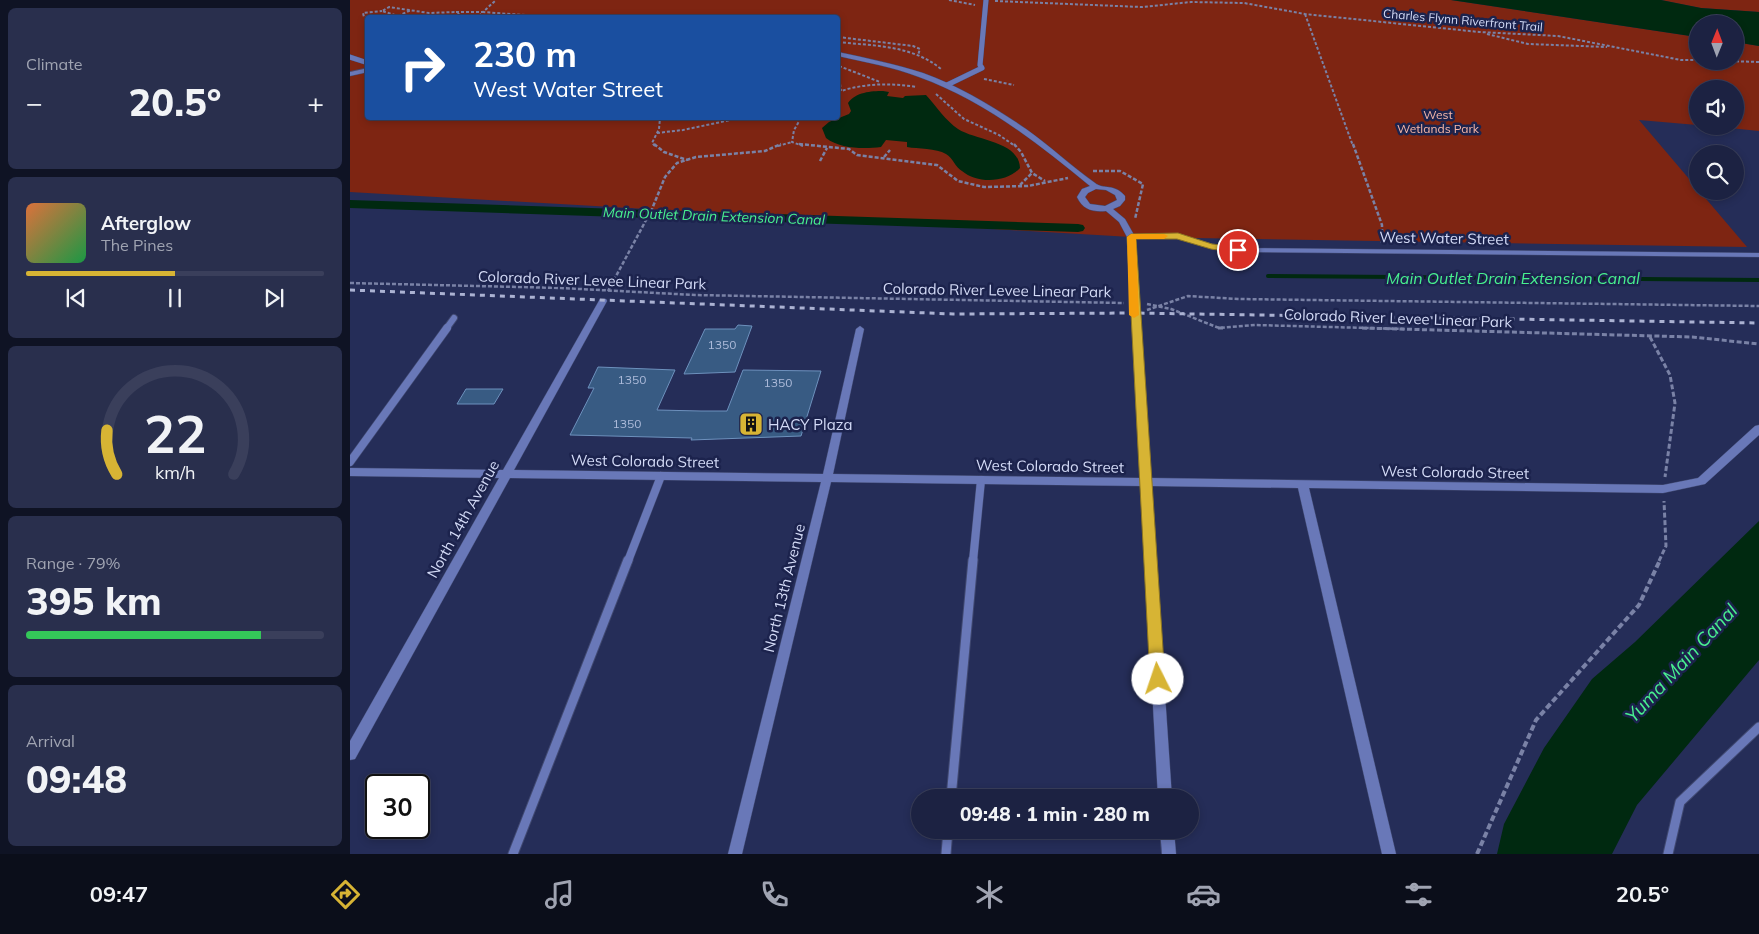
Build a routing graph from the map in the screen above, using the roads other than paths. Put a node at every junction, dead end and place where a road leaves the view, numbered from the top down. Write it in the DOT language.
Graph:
graph roads {
  1 [pos="986,2"];
  2 [pos="840,54"];
  3 [pos="350,56"];
  4 [pos="365,62"];
  5 [pos="365,71"];
  6 [pos="350,74"];
  7 [pos="947,85"];
  8 [pos="1094,187"];
  9 [pos="1108,208"];
  10 [pos="1131,237"];
  11 [pos="1759,255"];
  12 [pos="605,295"];
  13 [pos="454,318"];
  14 [pos="860,329"];
  15 [pos="1759,429"];
  16 [pos="350,462"];
  17 [pos="350,472"];
  18 [pos="505,474"];
  19 [pos="661,476"];
  20 [pos="827,478"];
  21 [pos="981,480"];
  22 [pos="1145,482"];
  23 [pos="1303,485"];
  24 [pos="1759,727"];
  25 [pos="350,754"];
  26 [pos="952,789"];
  27 [pos="1164,789"];
  28 [pos="947,839"];
  29 [pos="1167,839"];
  30 [pos="513,854"];
  31 [pos="735,854"];
  32 [pos="946,854"];
  33 [pos="1168,854"];
  34 [pos="1388,854"];
  35 [pos="1668,854"];
  1 -- 7 [label="lane"];
  2 -- 7 [label="street"];
  3 -- 4 [label="lane"];
  5 -- 6 [label="street"];
  7 -- 8 [label="street"];
  8 -- 9 [label="street"];
  8 -- 9 [label="street"];
  9 -- 10 [label="street"];
  10 -- 11 [label="street, West Water Street"];
  10 -- 22 [label="street"];
  12 -- 18 [label="street, North 14th Avenue"];
  13 -- 16 [label="lane"];
  14 -- 20 [label="street, North 13th Avenue"];
  15 -- 23 [label="street, West Colorado Street"];
  17 -- 18 [label="street, West Colorado Street"];
  18 -- 19 [label="street, West Colorado Street"];
  18 -- 25 [label="street, North 14th Avenue"];
  19 -- 20 [label="street, West Colorado Street"];
  19 -- 30 [label="lane"];
  20 -- 21 [label="street, West Colorado Street"];
  20 -- 31 [label="street, North 13th Avenue"];
  21 -- 22 [label="street, West Colorado Street"];
  21 -- 26 [label="lane"];
  22 -- 23 [label="street, West Colorado Street"];
  22 -- 27 [label="street"];
  23 -- 34 [label="street"];
  24 -- 35 [label="lane"];
  28 -- 32 [label="lane"];
  29 -- 33 [label="street"];
}
